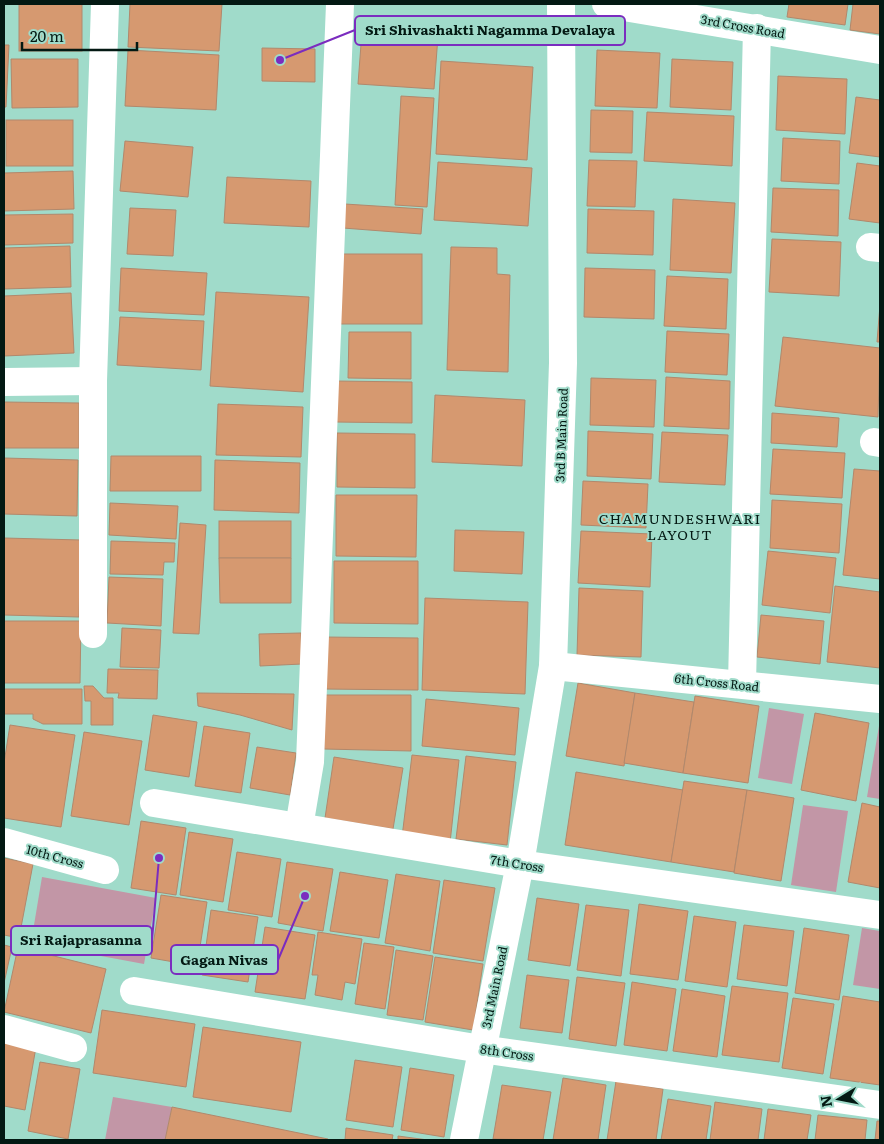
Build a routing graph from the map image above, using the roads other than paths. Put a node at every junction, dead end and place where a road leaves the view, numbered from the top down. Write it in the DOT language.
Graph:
graph roads {
  1 [pos="105,4"];
  2 [pos="340,4"];
  3 [pos="561,4"];
  4 [pos="606,4"];
  5 [pos="757,28"];
  6 [pos="880,50"];
  7 [pos="93,381"];
  8 [pos="4,382"];
  9 [pos="93,634"];
  10 [pos="553,666"];
  11 [pos="742,684"];
  12 [pos="880,699"];
  13 [pos="154,803"];
  14 [pos="298,827"];
  15 [pos="4,842"];
  16 [pos="520,864"];
  17 [pos="105,870"];
  18 [pos="880,915"];
  19 [pos="134,991"];
  20 [pos="4,1030"];
  21 [pos="73,1048"];
  22 [pos="481,1049"];
  23 [pos="880,1105"];
  24 [pos="464,1140"];
  1 -- 7 [label="street"];
  2 -- 14 [label="street"];
  3 -- 10 [label="street, 3rd B Main Road"];
  4 -- 5 [label="street, 3rd Cross Road"];
  5 -- 6 [label="street, 3rd Cross Road"];
  5 -- 11 [label="street"];
  7 -- 8 [label="street"];
  7 -- 9 [label="street"];
  10 -- 11 [label="street, 6th Cross Road"];
  10 -- 16 [label="street, 3rd B Main Road"];
  11 -- 12 [label="street, 6th Cross Road"];
  13 -- 14 [label="street, 7th Cross"];
  14 -- 16 [label="street, 7th Cross"];
  15 -- 17 [label="street, 10th Cross"];
  16 -- 18 [label="street, 7th Cross"];
  16 -- 22 [label="street, 3rd Main Road"];
  19 -- 22 [label="street, 8th Cross"];
  20 -- 21 [label="street"];
  22 -- 23 [label="street, 8th Cross"];
  22 -- 24 [label="street, 3rd Main Road"];
}
